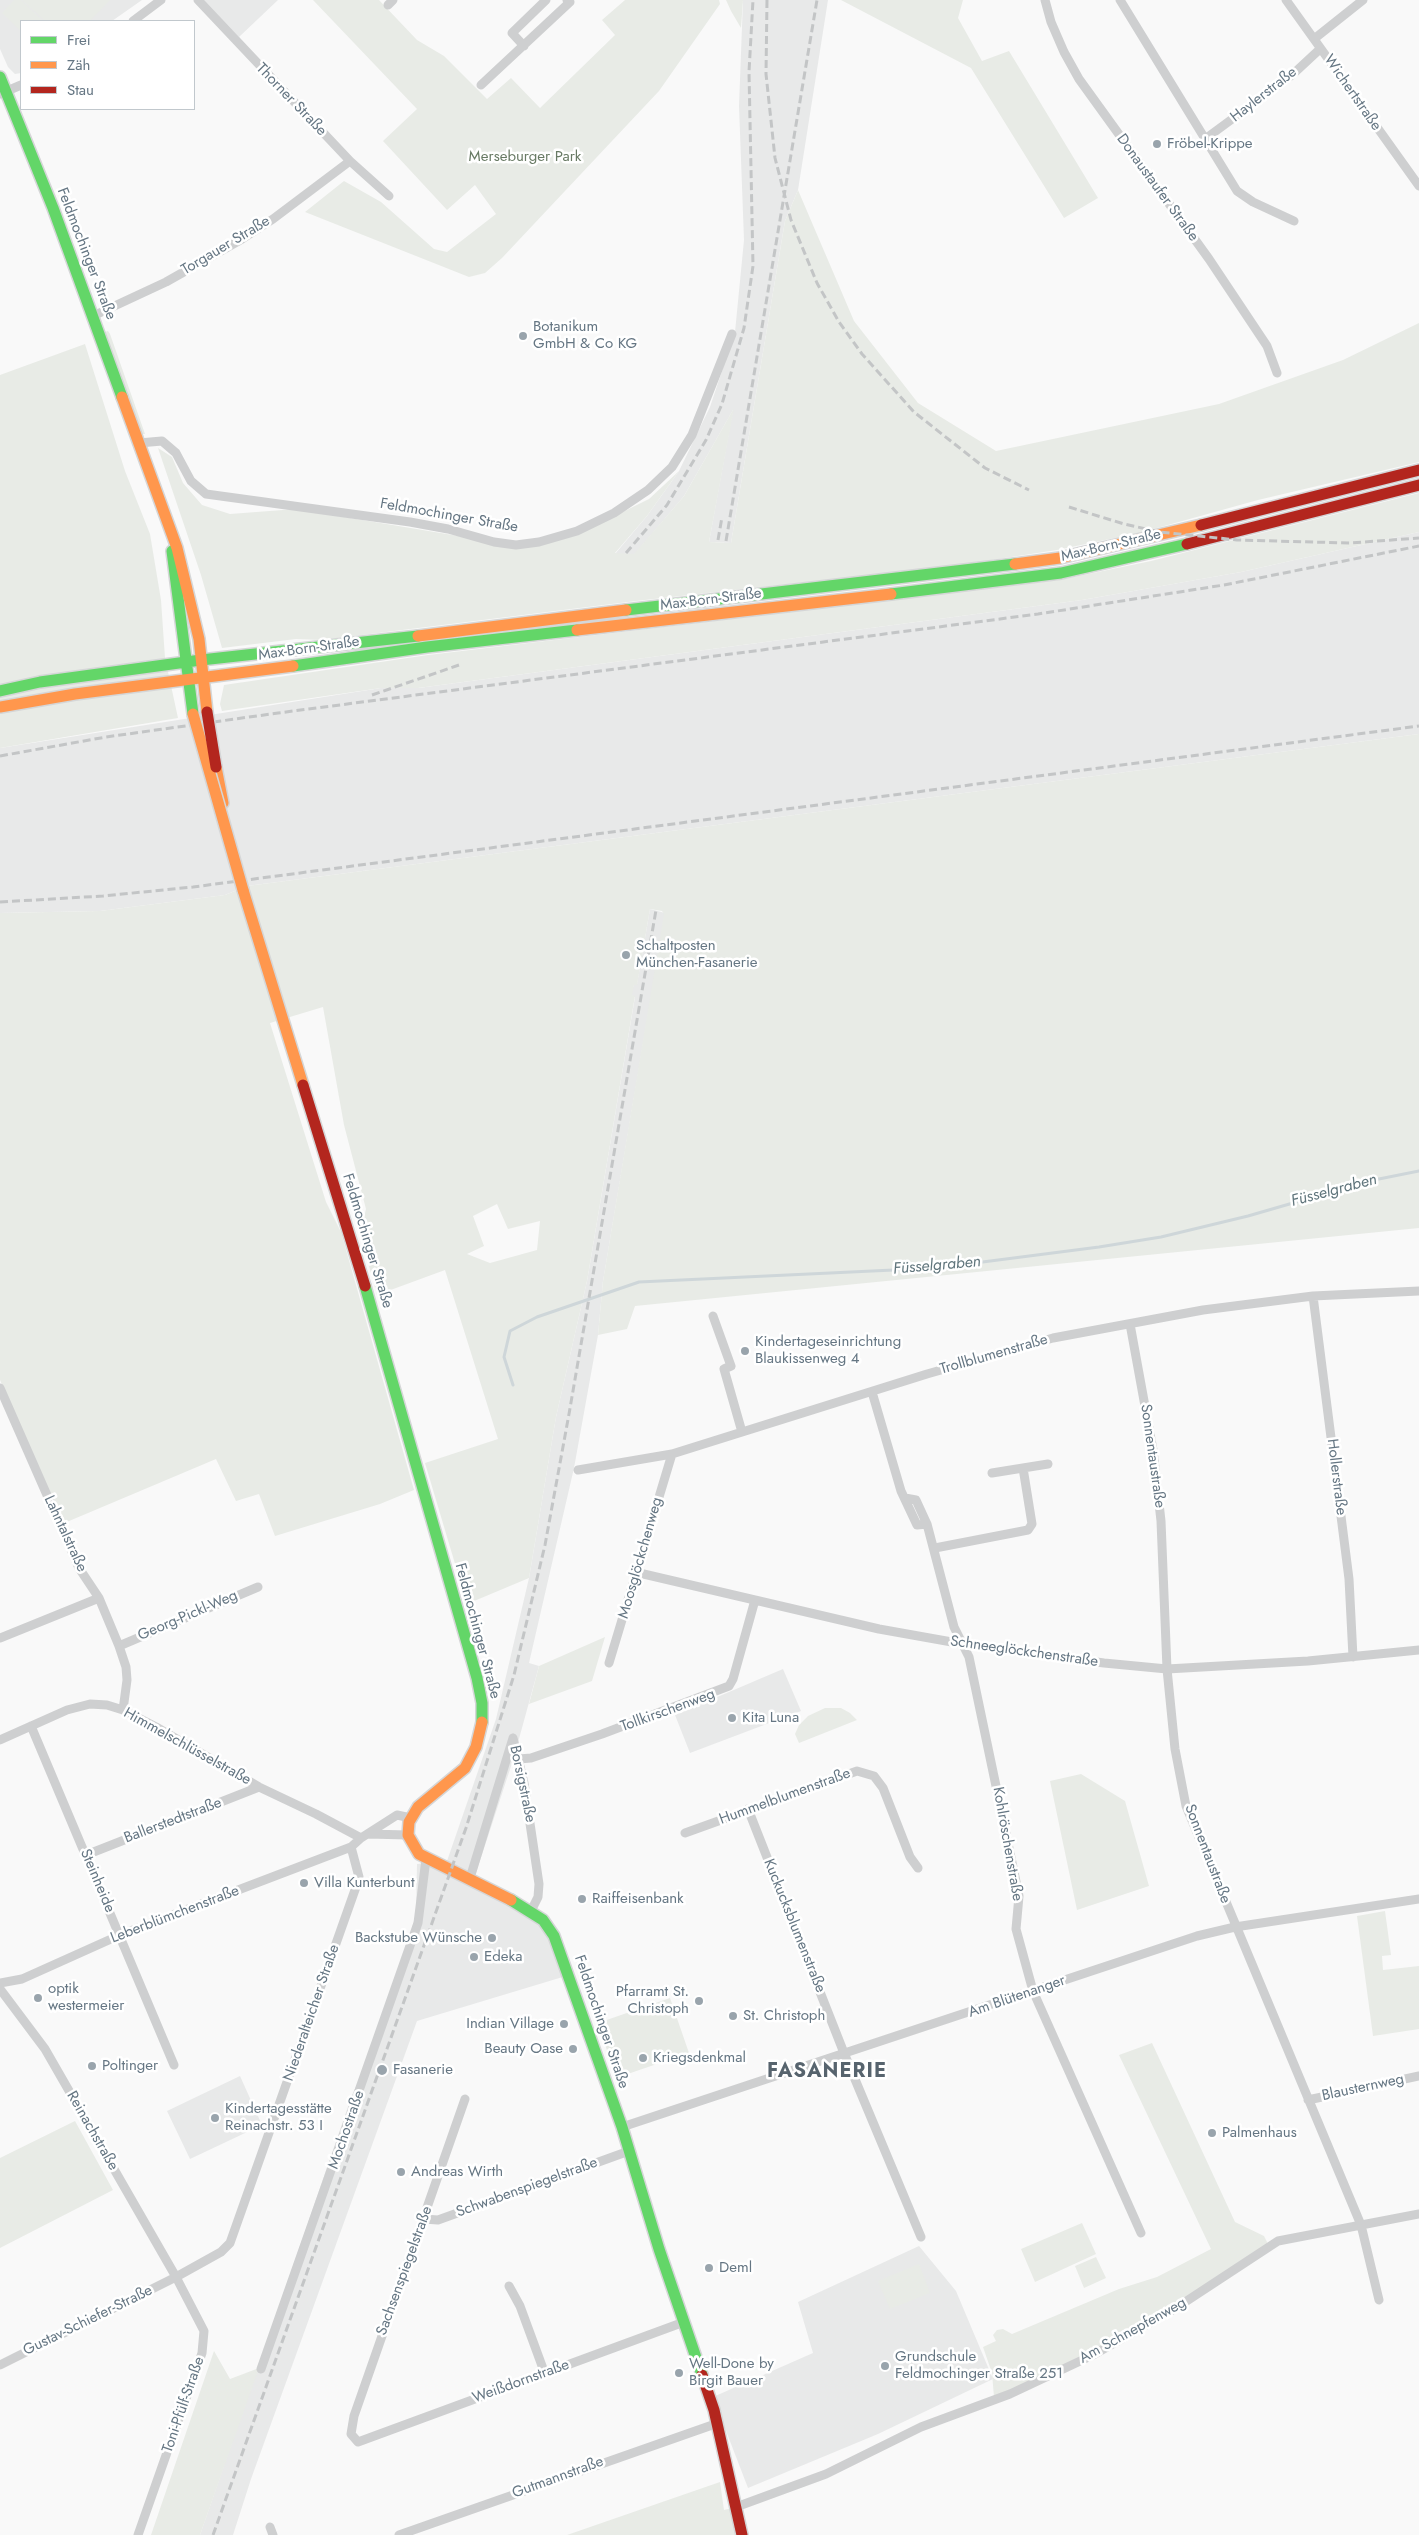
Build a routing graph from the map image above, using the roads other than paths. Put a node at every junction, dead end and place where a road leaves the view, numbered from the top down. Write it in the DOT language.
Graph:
graph roads {
  1 [pos="161,0"];
  2 [pos="198,0"];
  3 [pos="546,0"];
  4 [pos="1045,0"];
  5 [pos="1120,0"];
  6 [pos="1286,0"];
  7 [pos="1364,0"];
  8 [pos="568,1"];
  9 [pos="134,20"];
  10 [pos="1314,39"];
  11 [pos="524,46"];
  12 [pos="1320,49"];
  13 [pos="0,77"];
  14 [pos="20,85"];
  15 [pos="481,85"];
  16 [pos="3,92"];
  17 [pos="1205,139"];
  18 [pos="350,161"];
  19 [pos="1419,186"];
  20 [pos="389,196"];
  21 [pos="1294,221"];
  22 [pos="93,316"];
  23 [pos="732,334"];
  24 [pos="1278,373"];
  25 [pos="139,442"];
  26 [pos="1419,470"];
  27 [pos="1419,485"];
  28 [pos="169,527"];
  29 [pos="201,660"];
  30 [pos="186,662"];
  31 [pos="202,679"];
  32 [pos="188,681"];
  33 [pos="0,691"];
  34 [pos="0,707"];
  35 [pos="228,837"];
  36 [pos="1419,1291"];
  37 [pos="1313,1296"];
  38 [pos="713,1316"];
  39 [pos="1130,1324"];
  40 [pos="0,1388"];
  41 [pos="872,1392"];
  42 [pos="742,1432"];
  43 [pos="672,1454"];
  44 [pos="1048,1464"];
  45 [pos="1023,1468"];
  46 [pos="578,1470"];
  47 [pos="992,1473"];
  48 [pos="935,1548"];
  49 [pos="635,1572"];
  50 [pos="258,1587"];
  51 [pos="99,1598"];
  52 [pos="754,1600"];
  53 [pos="0,1638"];
  54 [pos="963,1644"];
  55 [pos="119,1646"];
  56 [pos="1419,1650"];
  57 [pos="1353,1657"];
  58 [pos="609,1663"];
  59 [pos="1167,1670"];
  60 [pos="123,1710"];
  61 [pos="30,1726"];
  62 [pos="0,1740"];
  63 [pos="519,1759"];
  64 [pos="260,1788"];
  65 [pos="748,1809"];
  66 [pos="411,1818"];
  67 [pos="685,1832"];
  68 [pos="408,1835"];
  69 [pos="364,1836"];
  70 [pos="351,1847"];
  71 [pos="86,1855"];
  72 [pos="426,1859"];
  73 [pos="918,1868"];
  74 [pos="470,1878"];
  75 [pos="1419,1899"];
  76 [pos="531,1911"];
  77 [pos="1235,1927"];
  78 [pos="120,1935"];
  79 [pos="0,1984"];
  80 [pos="0,1989"];
  81 [pos="1033,1992"];
  82 [pos="844,2053"];
  83 [pos="174,2065"];
  84 [pos="1419,2076"];
  85 [pos="465,2099"];
  86 [pos="1308,2100"];
  87 [pos="622,2127"];
  88 [pos="629,2151"];
  89 [pos="1419,2214"];
  90 [pos="424,2219"];
  91 [pos="1361,2225"];
  92 [pos="1141,2232"];
  93 [pos="921,2237"];
  94 [pos="176,2277"];
  95 [pos="509,2286"];
  96 [pos="1379,2300"];
  97 [pos="684,2322"];
  98 [pos="0,2364"];
  99 [pos="261,2369"];
  100 [pos="545,2374"];
  101 [pos="718,2423"];
  102 [pos="358,2442"];
  103 [pos="736,2507"];
  104 [pos="138,2535"];
  105 [pos="399,2535"];
  106 [pos="742,2535"];
  1 -- 9 [label="street"];
  2 -- 18 [label="street, Thorner Straße"];
  3 -- 11 [label="street"];
  4 -- 24 [label="street, Donaustaufer Straße"];
  5 -- 17 [label="street"];
  6 -- 10 [label="street, Wichertstraße"];
  7 -- 10 [label="street"];
  8 -- 11 [label="street"];
  10 -- 12 [label="street, Wichertstraße"];
  11 -- 15 [label="street"];
  12 -- 17 [label="street, Haylerstraße"];
  12 -- 19 [label="street, Wichertstraße"];
  13 -- 16 [label="main road, Feldmochinger Straße"];
  14 -- 16 [label="street"];
  16 -- 22 [label="main road, Feldmochinger Straße"];
  17 -- 21 [label="street"];
  18 -- 20 [label="street, Thorner Straße"];
  18 -- 22 [label="street, Torgauer Straße"];
  22 -- 25 [label="main road, Feldmochinger Straße"];
  23 -- 25 [label="street, Feldmochinger Straße"];
  25 -- 28 [label="main road, Feldmochinger Straße"];
  26 -- 29 [label="main road, Max-Born-Straße"];
  27 -- 31 [label="main road, Max-Born-Straße"];
  28 -- 29 [label="main road, Feldmochinger Straße"];
  28 -- 30 [label="main road, Feldmochinger Straße"];
  29 -- 30 [label="main road, Max-Born-Straße"];
  29 -- 31 [label="main road, Feldmochinger Straße"];
  30 -- 32 [label="main road, Feldmochinger Straße"];
  30 -- 33 [label="main road, Max-Born-Straße"];
  31 -- 32 [label="main road, Max-Born-Straße"];
  31 -- 35 [label="main road, Feldmochinger Straße, bridge"];
  32 -- 34 [label="main road, Max-Born-Straße"];
  32 -- 35 [label="main road, Feldmochinger Straße, bridge"];
  35 -- 66 [label="main road, Feldmochinger Straße, bridge"];
  36 -- 37 [label="street, Trollblumenstraße"];
  37 -- 39 [label="street, Trollblumenstraße"];
  37 -- 57 [label="street, Hollerstraße"];
  38 -- 42 [label="street"];
  39 -- 41 [label="street, Trollblumenstraße"];
  39 -- 59 [label="street, Sonnentaustraße"];
  40 -- 51 [label="street, Lahntalstraße"];
  41 -- 42 [label="street, Trollblumenstraße"];
  41 -- 48 [label="street, Kohlröschenstraße"];
  42 -- 43 [label="street, Trollblumenstraße"];
  43 -- 46 [label="street, Trollblumenstraße"];
  43 -- 49 [label="street, Moosglöckchenweg"];
  44 -- 45 [label="street"];
  45 -- 47 [label="street"];
  45 -- 48 [label="street"];
  48 -- 54 [label="street, Kohlröschenstraße"];
  49 -- 52 [label="street, Schneeglöckchenstraße"];
  49 -- 58 [label="street, Moosglöckchenweg"];
  50 -- 55 [label="street, Georg-Pickl-Weg"];
  51 -- 53 [label="street"];
  51 -- 55 [label="street, Lahntalstraße"];
  52 -- 54 [label="street, Schneeglöckchenstraße"];
  52 -- 63 [label="street, Tollkirschenweg"];
  54 -- 59 [label="street, Schneeglöckchenstraße"];
  54 -- 81 [label="street, Kohlröschenstraße"];
  55 -- 60 [label="street, Lahntalstraße"];
  56 -- 57 [label="street, Schneeglöckchenstraße"];
  57 -- 59 [label="street, Schneeglöckchenstraße"];
  59 -- 77 [label="street, Sonnentaustraße"];
  60 -- 61 [label="street, Himmelschlüsselstraße"];
  60 -- 64 [label="street, Himmelschlüsselstraße"];
  61 -- 62 [label="street, Himmelschlüsselstraße"];
  61 -- 71 [label="street, Steinheide"];
  63 -- 74 [label="street, Borsigstraße"];
  63 -- 76 [label="street, Borsigstraße"];
  64 -- 69 [label="street, Himmelschlüsselstraße"];
  64 -- 71 [label="street, Ballerstedtstraße"];
  65 -- 67 [label="street, Hummelblumenstraße"];
  65 -- 73 [label="street, Hummelblumenstraße"];
  65 -- 82 [label="street, Kuckucksblumenstraße"];
  66 -- 68 [label="main road, Feldmochinger Straße"];
  66 -- 69 [label="street"];
  68 -- 69 [label="street"];
  68 -- 72 [label="main road, Feldmochinger Straße"];
  69 -- 70 [label="street"];
  70 -- 78 [label="street, Leberblümchenstraße"];
  70 -- 94 [label="street, Niederalteicher Straße"];
  71 -- 78 [label="street, Steinheide"];
  72 -- 74 [label="main road, Feldmochinger Straße"];
  72 -- 99 [label="street, Mochostraße"];
  74 -- 76 [label="main road, Feldmochinger Straße"];
  75 -- 77 [label="street, Am Blütenanger"];
  76 -- 87 [label="main road, Feldmochinger Straße"];
  77 -- 81 [label="street, Am Blütenanger"];
  77 -- 86 [label="street, Sonnentaustraße"];
  78 -- 79 [label="street, Leberblümchenstraße"];
  78 -- 83 [label="street, Steinheide"];
  80 -- 94 [label="street, Reinachstraße"];
  81 -- 82 [label="street, Am Blütenanger"];
  81 -- 92 [label="street, Kohlröschenstraße"];
  82 -- 87 [label="street, Am Blütenanger"];
  82 -- 93 [label="street, Kuckucksblumenstraße"];
  84 -- 86 [label="street, Blausternweg"];
  85 -- 90 [label="street, Sachsenspiegelstraße"];
  86 -- 91 [label="street, Sonnentaustraße"];
  87 -- 88 [label="main road, Feldmochinger Straße"];
  88 -- 90 [label="street, Schwabenspiegelstraße"];
  88 -- 97 [label="main road, Feldmochinger Straße"];
  89 -- 91 [label="street, Am Schnepfenweg"];
  90 -- 102 [label="street, Sachsenspiegelstraße"];
  91 -- 96 [label="street, Sonnentaustraße"];
  91 -- 103 [label="street, Am Schnepfenweg"];
  94 -- 98 [label="street, Gustav-Schiefer-Straße"];
  94 -- 104 [label="street, Toni-Pfülf-Straße"];
  95 -- 100 [label="street"];
  97 -- 100 [label="street, Weißdornstraße"];
  97 -- 101 [label="main road, Feldmochinger Straße"];
  100 -- 102 [label="street, Weißdornstraße"];
  101 -- 103 [label="main road, Feldmochinger Straße"];
  101 -- 105 [label="street, Gutmannstraße"];
  103 -- 106 [label="main road, Feldmochinger Straße"];
}
